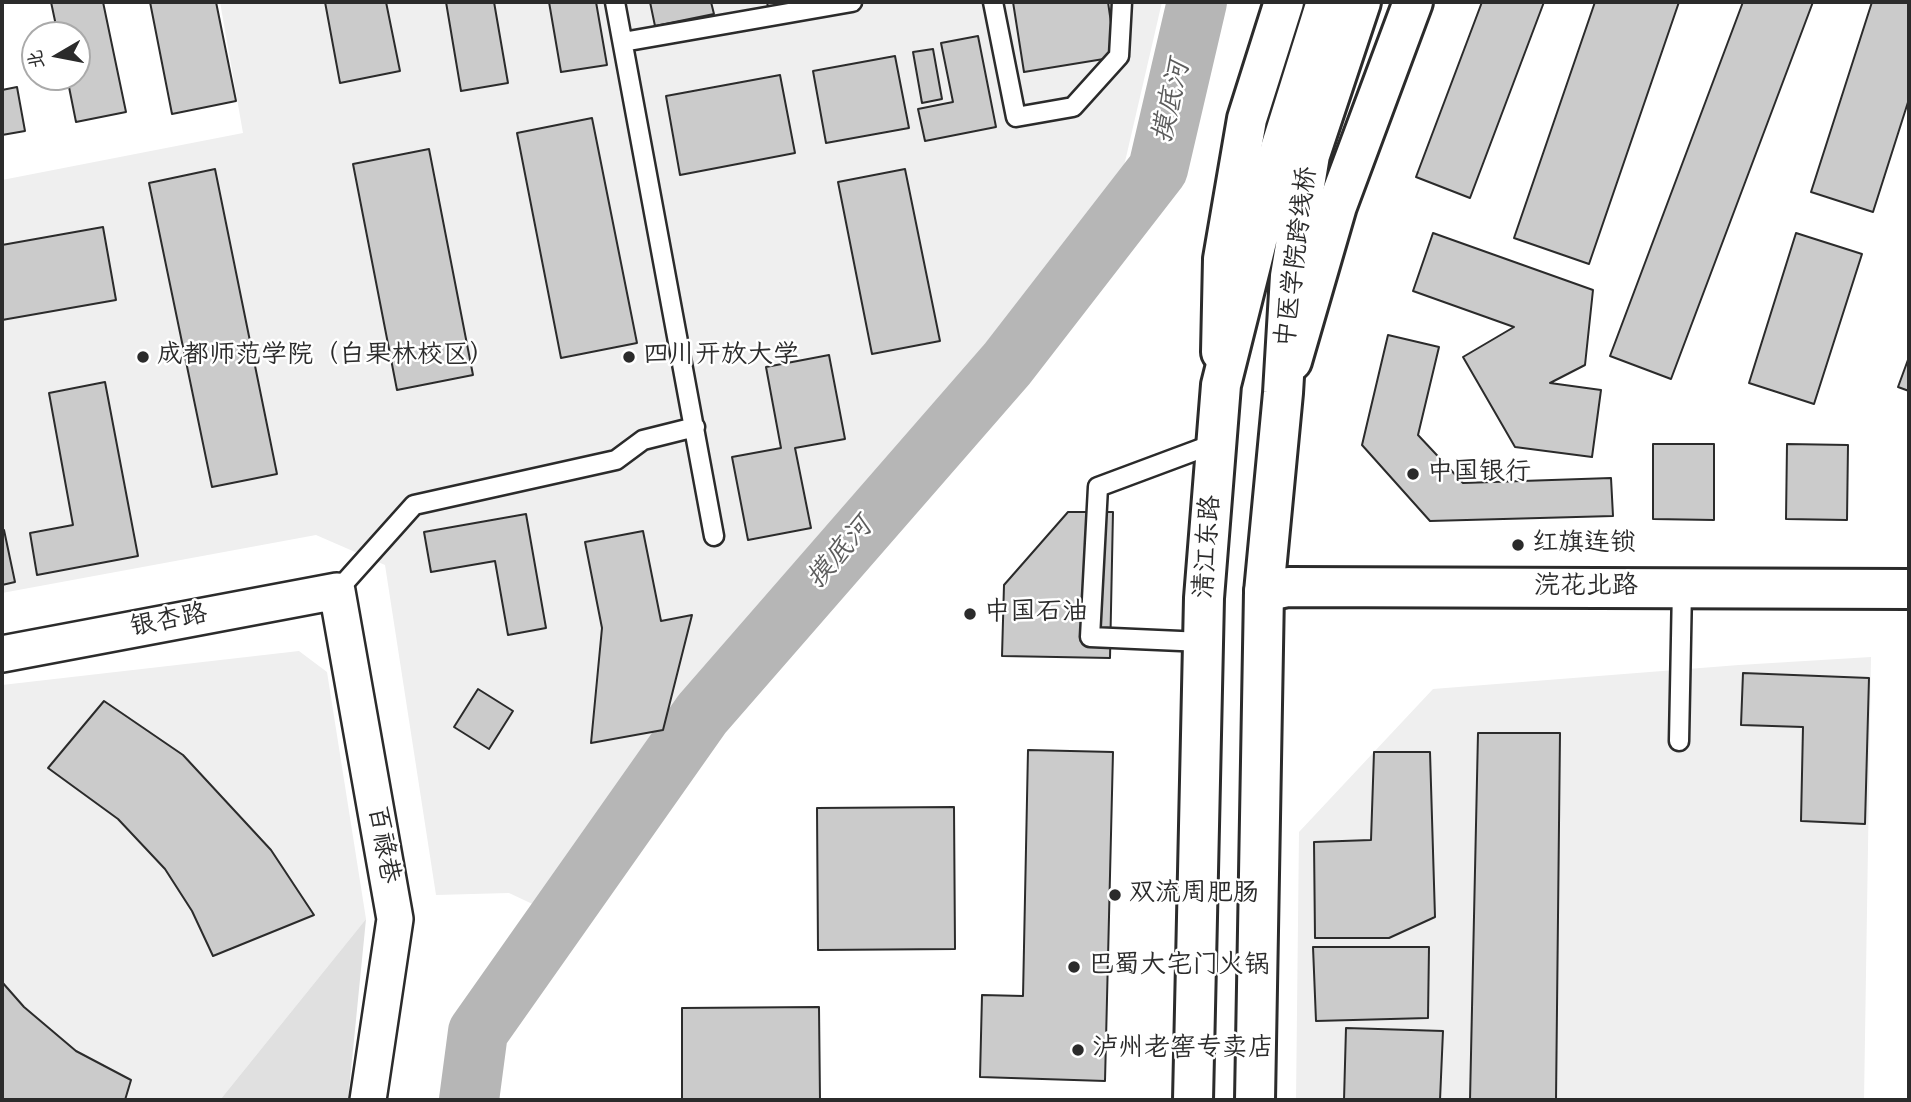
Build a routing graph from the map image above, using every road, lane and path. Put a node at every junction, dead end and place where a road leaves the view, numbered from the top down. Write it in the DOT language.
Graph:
graph roads {
  1 [pos="615,2"];
  2 [pos="852,2"];
  3 [pos="993,2"];
  4 [pos="1122,2"];
  5 [pos="1284,2"];
  6 [pos="1326,2"];
  7 [pos="1361,2"];
  8 [pos="1413,2"];
  9 [pos="623,42"];
  10 [pos="1295,152"];
  11 [pos="1221,385"];
  12 [pos="1283,393"];
  13 [pos="695,427"];
  14 [pos="1216,443"];
  15 [pos="714,536"];
  16 [pos="1682,588"];
  17 [pos="1909,589"];
  18 [pos="337,591"];
  19 [pos="1264,592"];
  20 [pos="1203,642"];
  21 [pos="2,654"];
  22 [pos="1679,741"];
  23 [pos="368,1100"];
  24 [pos="1193,1100"];
  25 [pos="1255,1100"];
  1 -- 9 [label="lane"];
  2 -- 9 [label="lane"];
  3 -- 4 [label="lane"];
  5 -- 11 [label="main road, 清江东路"];
  6 -- 10 [label="main road, 中医学院跨线桥"];
  7 -- 10 [label="main road, 中医学院跨线桥"];
  8 -- 12 [label="main road"];
  9 -- 13 [label="lane"];
  10 -- 11 [label="main road, 中医学院跨线桥"];
  10 -- 12 [label="main road, 中医学院跨线桥"];
  11 -- 14 [label="main road, 清江东路"];
  12 -- 19 [label="main road"];
  13 -- 15 [label="lane"];
  13 -- 18 [label="lane"];
  14 -- 20 [label="main road, 清江东路"];
  14 -- 20 [label="lane"];
  16 -- 17 [label="main road, 浣花北路"];
  16 -- 19 [label="main road, 浣花北路"];
  16 -- 22 [label="lane"];
  18 -- 21 [label="street, 银杏路"];
  18 -- 23 [label="street, 百禄巷"];
  19 -- 25 [label="main road"];
  20 -- 24 [label="main road, 清江东路"];
}
